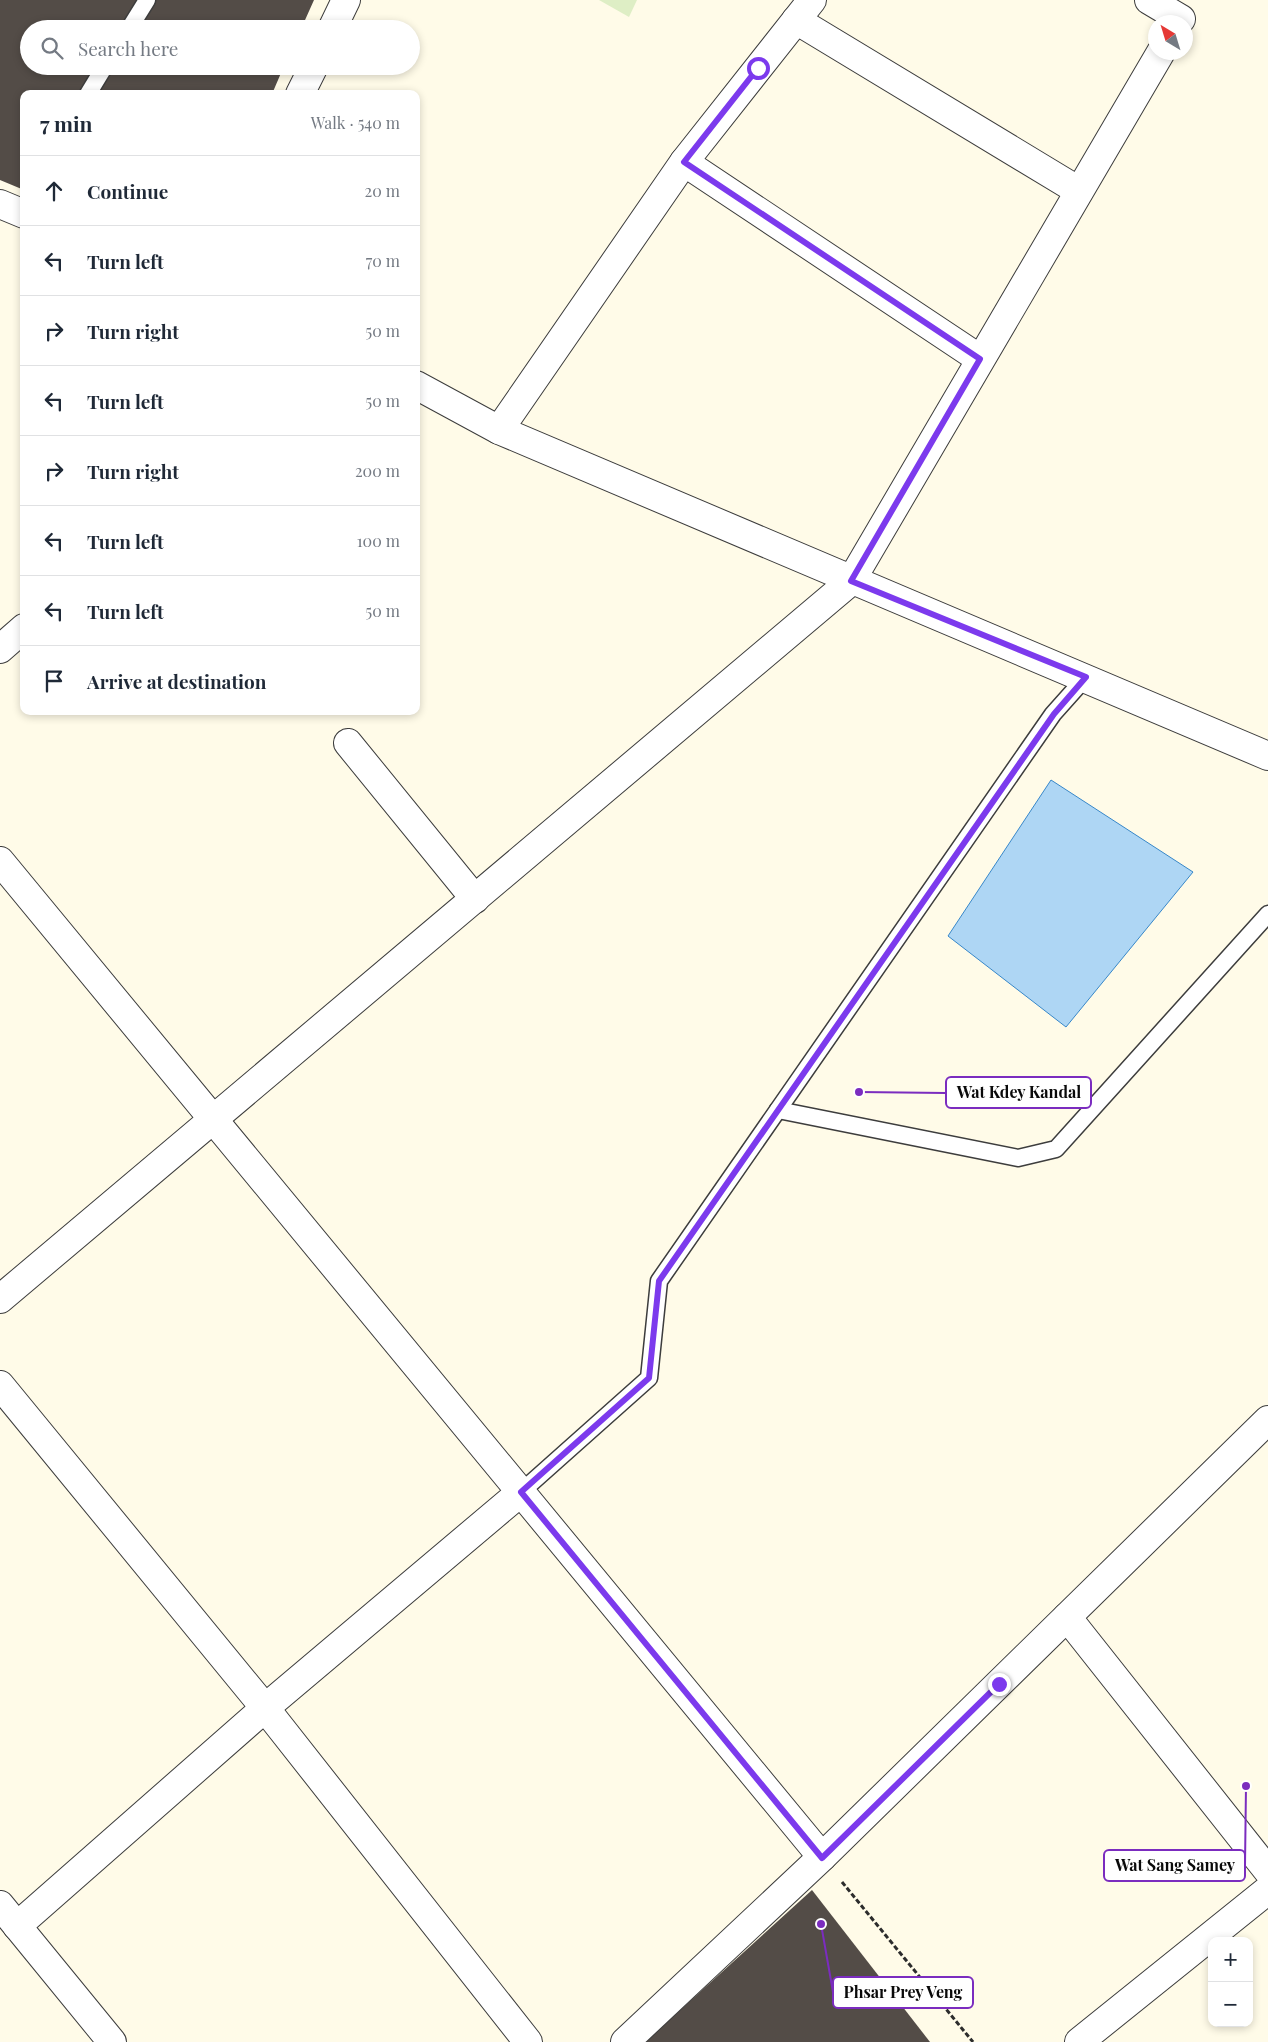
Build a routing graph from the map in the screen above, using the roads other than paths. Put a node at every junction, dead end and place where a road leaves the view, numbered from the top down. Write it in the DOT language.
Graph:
graph roads {
  1 [pos="147,0"];
  2 [pos="346,0"];
  3 [pos="1149,0"];
  4 [pos="804,10"];
  5 [pos="1184,14"];
  6 [pos="135,20"];
  7 [pos="336,20"];
  8 [pos="1156,60"];
  9 [pos="100,75"];
  10 [pos="310,75"];
  11 [pos="90,90"];
  12 [pos="302,90"];
  13 [pos="684,162"];
  14 [pos="1079,191"];
  15 [pos="980,359"];
  16 [pos="420,387"];
  17 [pos="499,430"];
  18 [pos="851,581"];
  19 [pos="20,632"];
  20 [pos="0,649"];
  21 [pos="1086,677"];
  22 [pos="348,743"];
  23 [pos="1268,756"];
  24 [pos="0,861"];
  25 [pos="475,899"];
  26 [pos="1268,914"];
  27 [pos="778,1110"];
  28 [pos="214,1120"];
  29 [pos="0,1300"];
  30 [pos="0,1385"];
  31 [pos="1268,1420"];
  32 [pos="521,1492"];
  33 [pos="1067,1617"];
  34 [pos="264,1708"];
  35 [pos="822,1858"];
  36 [pos="1268,1871"];
  37 [pos="1268,1890"];
  38 [pos="0,1905"];
  39 [pos="17,1926"];
  40 [pos="112,2042"];
  41 [pos="528,2042"];
  42 [pos="625,2042"];
  43 [pos="1079,2042"];
  1 -- 6 [label="lane"];
  2 -- 7 [label="street"];
  3 -- 5 [label="street"];
  4 -- 13 [label="street"];
  4 -- 14 [label="street"];
  8 -- 14 [label="street"];
  9 -- 11 [label="lane"];
  10 -- 12 [label="street"];
  13 -- 15 [label="street"];
  13 -- 17 [label="street"];
  14 -- 15 [label="street"];
  15 -- 18 [label="street"];
  16 -- 17 [label="street"];
  17 -- 18 [label="street"];
  18 -- 21 [label="street"];
  18 -- 25 [label="street"];
  19 -- 20 [label="street"];
  21 -- 23 [label="street"];
  21 -- 27 [label="lane"];
  22 -- 25 [label="street"];
  24 -- 28 [label="street"];
  25 -- 28 [label="street"];
  26 -- 27 [label="lane"];
  27 -- 32 [label="lane"];
  28 -- 29 [label="street"];
  28 -- 32 [label="street"];
  30 -- 34 [label="street"];
  31 -- 33 [label="street"];
  32 -- 34 [label="street"];
  32 -- 35 [label="street"];
  33 -- 35 [label="street"];
  33 -- 36 [label="street"];
  34 -- 39 [label="street"];
  34 -- 41 [label="street"];
  35 -- 42 [label="street"];
  37 -- 43 [label="street"];
  38 -- 39 [label="street"];
  39 -- 40 [label="street"];
}
